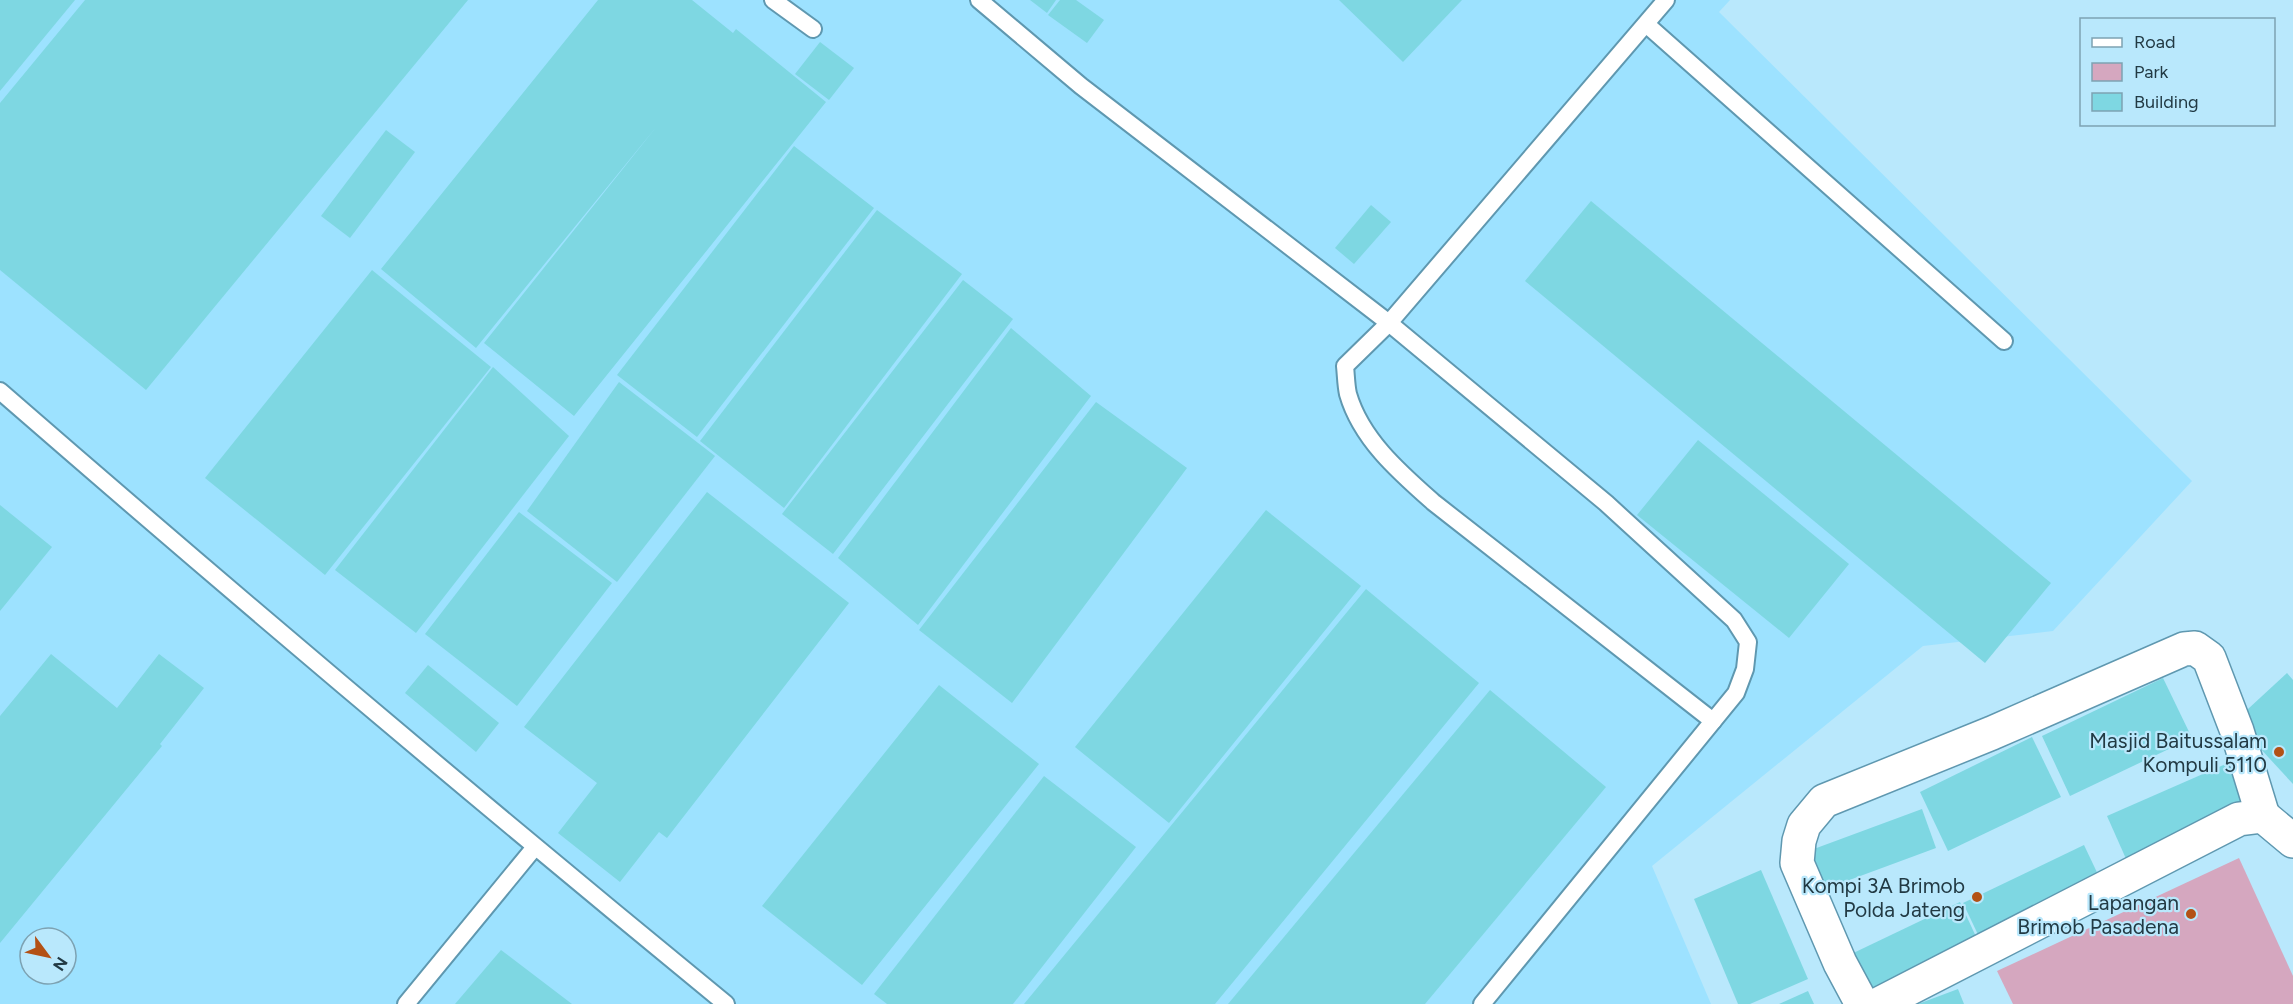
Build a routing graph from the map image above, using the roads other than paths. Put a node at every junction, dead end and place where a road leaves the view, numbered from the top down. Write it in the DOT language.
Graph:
graph roads {
  1 [pos="773,0"];
  2 [pos="979,0"];
  3 [pos="1666,0"];
  4 [pos="1646,24"];
  5 [pos="813,29"];
  6 [pos="1389,323"];
  7 [pos="2004,341"];
  8 [pos="0,391"];
  9 [pos="1713,721"];
  10 [pos="2263,816"];
  11 [pos="2293,841"];
  12 [pos="535,847"];
  13 [pos="406,1004"];
  14 [pos="726,1004"];
  15 [pos="1482,1004"];
  16 [pos="1862,1004"];
  17 [pos="1879,1004"];
  1 -- 5 [label="lane"];
  2 -- 6 [label="lane"];
  3 -- 4 [label="lane"];
  4 -- 6 [label="lane"];
  4 -- 7 [label="lane"];
  6 -- 9 [label="lane"];
  6 -- 9 [label="lane"];
  8 -- 12 [label="lane"];
  9 -- 15 [label="lane"];
  10 -- 11 [label="street"];
  10 -- 16 [label="street"];
  10 -- 17 [label="street"];
  12 -- 13 [label="lane"];
  12 -- 14 [label="lane"];
}
